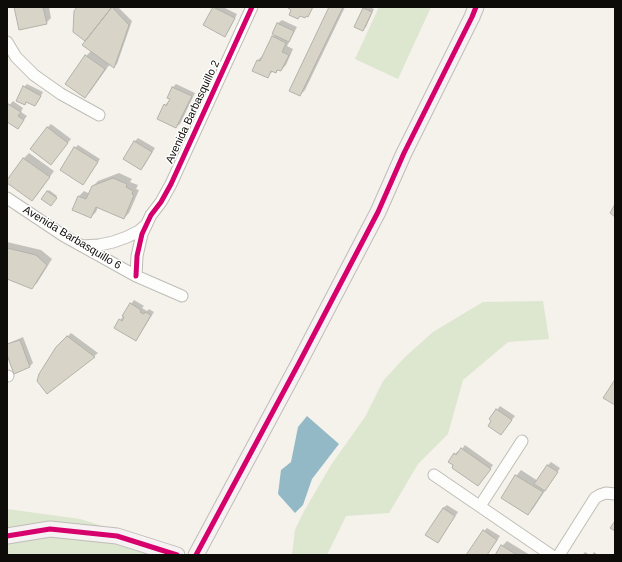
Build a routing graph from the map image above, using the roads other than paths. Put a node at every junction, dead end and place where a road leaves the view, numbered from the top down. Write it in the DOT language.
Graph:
graph roads {
  1 [pos="252,7"];
  2 [pos="476,7"];
  3 [pos="7,42"];
  4 [pos="100,115"];
  5 [pos="7,198"];
  6 [pos="148,223"];
  7 [pos="82,246"];
  8 [pos="136,276"];
  9 [pos="182,296"];
  10 [pos="522,441"];
  11 [pos="434,475"];
  12 [pos="615,494"];
  13 [pos="480,506"];
  14 [pos="7,536"];
  15 [pos="177,555"];
  16 [pos="196,555"];
  17 [pos="551,555"];
  18 [pos="559,555"];
  1 -- 6 [label="street, Avenida Barbasquillo 2"];
  2 -- 16 [label="street"];
  3 -- 4 [label="street"];
  5 -- 7 [label="street, Avenida Barbasquillo 6"];
  6 -- 7 [label="street"];
  6 -- 8 [label="street"];
  7 -- 8 [label="street, Avenida Barbasquillo 6"];
  8 -- 9 [label="street, Avenida Barbasquillo 6"];
  10 -- 13 [label="street"];
  11 -- 13 [label="street"];
  12 -- 18 [label="street"];
  13 -- 17 [label="street"];
  14 -- 15 [label="street"];
}
